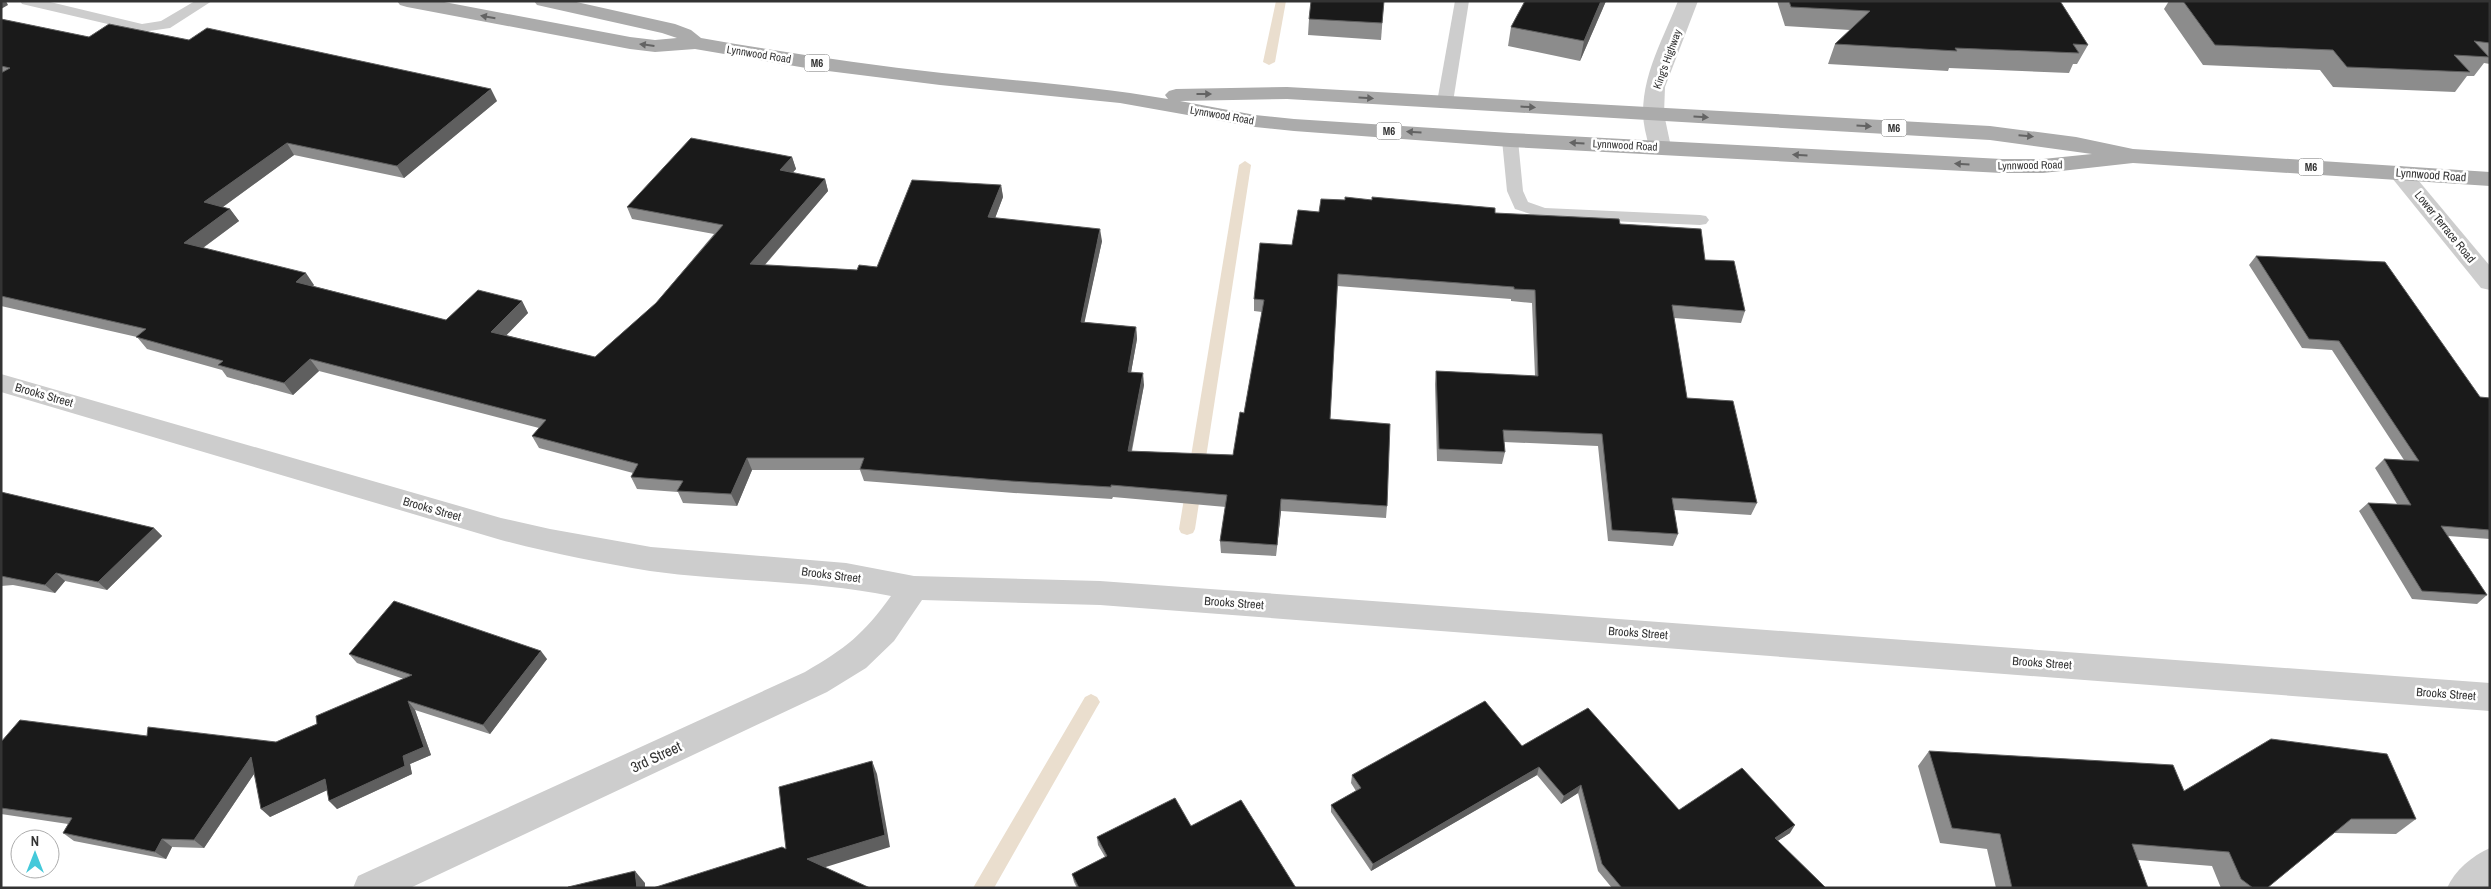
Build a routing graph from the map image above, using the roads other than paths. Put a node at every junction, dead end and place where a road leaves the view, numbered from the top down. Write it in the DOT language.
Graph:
graph roads {
  1 [pos="27,1"];
  2 [pos="205,1"];
  3 [pos="407,1"];
  4 [pos="544,1"];
  5 [pos="1462,1"];
  6 [pos="1688,1"];
  7 [pos="696,44"];
  8 [pos="1120,97"];
  9 [pos="1445,102"];
  10 [pos="1653,114"];
  11 [pos="1510,140"];
  12 [pos="1660,147"];
  13 [pos="2133,156"];
  14 [pos="2400,173"];
  15 [pos="2490,179"];
  16 [pos="1700,220"];
  17 [pos="2490,282"];
  18 [pos="1,382"];
  19 [pos="914,588"];
  20 [pos="2490,697"];
  21 [pos="2490,865"];
  22 [pos="372,888"];
  23 [pos="2465,888"];
  1 -- 2 [label="lane"];
  7 -- 3 [label="main road, Lynnwood Road / M6, one-way"];
  4 -- 7 [label="main road, Lynnwood Road / M6"];
  5 -- 9 [label="lane"];
  6 -- 10 [label="street, King's Highway"];
  7 -- 8 [label="main road, Lynnwood Road / M6"];
  8 -- 9 [label="main road, Lynnwood Road / M6, one-way"];
  11 -- 8 [label="main road, Lynnwood Road / M6, one-way"];
  9 -- 10 [label="main road, Lynnwood Road / M6, one-way"];
  10 -- 12 [label="street, King's Highway"];
  10 -- 13 [label="main road, Lynnwood Road / M6, one-way"];
  12 -- 11 [label="main road, Lynnwood Road / M6, one-way"];
  11 -- 16 [label="lane"];
  13 -- 12 [label="main road, Lynnwood Road / M6, one-way"];
  13 -- 14 [label="main road, Lynnwood Road / M6"];
  14 -- 15 [label="main road, Lynnwood Road / M6"];
  14 -- 17 [label="street, Lower Terrace Road"];
  18 -- 19 [label="street, Brooks Street"];
  19 -- 20 [label="street, Brooks Street"];
  19 -- 22 [label="street, 3rd Street"];
  21 -- 23 [label="street"];
}
